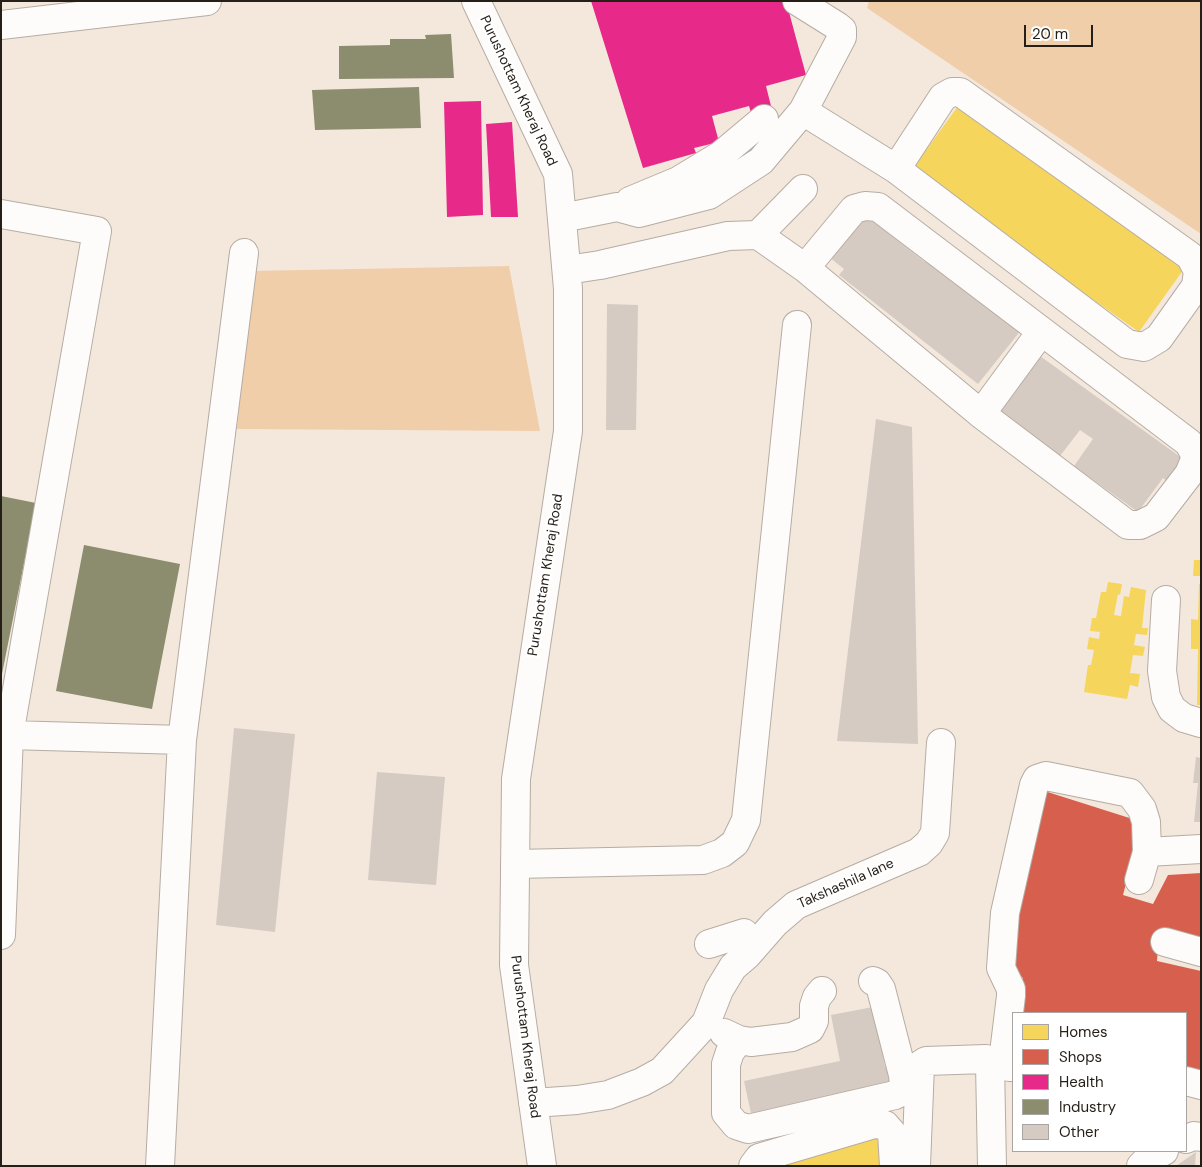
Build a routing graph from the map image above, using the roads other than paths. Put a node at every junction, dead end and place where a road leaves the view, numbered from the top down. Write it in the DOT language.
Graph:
graph roads {
  1 [pos="207,1"];
  2 [pos="476,1"];
  3 [pos="797,1"];
  4 [pos="1,25"];
  5 [pos="803,111"];
  6 [pos="764,119"];
  7 [pos="896,169"];
  8 [pos="803,188"];
  9 [pos="617,207"];
  10 [pos="1,214"];
  11 [pos="562,218"];
  12 [pos="758,236"];
  13 [pos="244,253"];
  14 [pos="805,268"];
  15 [pos="567,270"];
  16 [pos="797,325"];
  17 [pos="1041,332"];
  18 [pos="981,414"];
  19 [pos="1166,600"];
  20 [pos="1201,723"];
  21 [pos="4,738"];
  22 [pos="182,740"];
  23 [pos="941,743"];
  24 [pos="1201,849"];
  25 [pos="1147,852"];
  26 [pos="514,864"];
  27 [pos="1139,880"];
  28 [pos="1,936"];
  29 [pos="726,938"];
  30 [pos="1165,942"];
  31 [pos="1201,952"];
  32 [pos="733,967"];
  33 [pos="873,981"];
  34 [pos="822,991"];
  35 [pos="706,1023"];
  36 [pos="739,1040"];
  37 [pos="1012,1067"];
  38 [pos="1187,1081"];
  39 [pos="1201,1086"];
  40 [pos="533,1103"];
  41 [pos="1201,1138"];
  42 [pos="1187,1139"];
  43 [pos="1162,1152"];
  44 [pos="160,1166"];
  45 [pos="542,1166"];
  46 [pos="753,1166"];
  47 [pos="894,1166"];
  48 [pos="916,1166"];
  49 [pos="992,1166"];
  50 [pos="1141,1166"];
  1 -- 4 [label="street"];
  2 -- 11 [label="street, Purushottam Kheraj Road"];
  3 -- 5 [label="street"];
  5 -- 7 [label="street"];
  5 -- 9 [label="street"];
  6 -- 9 [label="street"];
  7 -- 7 [label="street"];
  8 -- 12 [label="street"];
  9 -- 11 [label="street"];
  10 -- 21 [label="street"];
  11 -- 15 [label="street, Purushottam Kheraj Road"];
  12 -- 14 [label="street"];
  12 -- 15 [label="street"];
  13 -- 22 [label="street"];
  14 -- 17 [label="street"];
  14 -- 18 [label="street"];
  15 -- 26 [label="street, Purushottam Kheraj Road"];
  16 -- 26 [label="street"];
  17 -- 18 [label="street"];
  17 -- 18 [label="street"];
  19 -- 20 [label="street"];
  21 -- 22 [label="street"];
  21 -- 28 [label="street"];
  22 -- 44 [label="street"];
  23 -- 32 [label="street, Takshashila lane"];
  24 -- 25 [label="street"];
  25 -- 27 [label="street"];
  25 -- 37 [label="street"];
  26 -- 40 [label="street, Purushottam Kheraj Road"];
  29 -- 32 [label="street"];
  30 -- 31 [label="street"];
  32 -- 35 [label="street, Takshashila lane"];
  33 -- 36 [label="street"];
  34 -- 36 [label="street"];
  35 -- 36 [label="street"];
  35 -- 40 [label="street, Takshashila lane"];
  38 -- 39 [label="street"];
  40 -- 45 [label="street, Purushottam Kheraj Road"];
  41 -- 42 [label="street"];
  43 -- 50 [label="street"];
  46 -- 47 [label="street"];
  48 -- 49 [label="street"];
}
